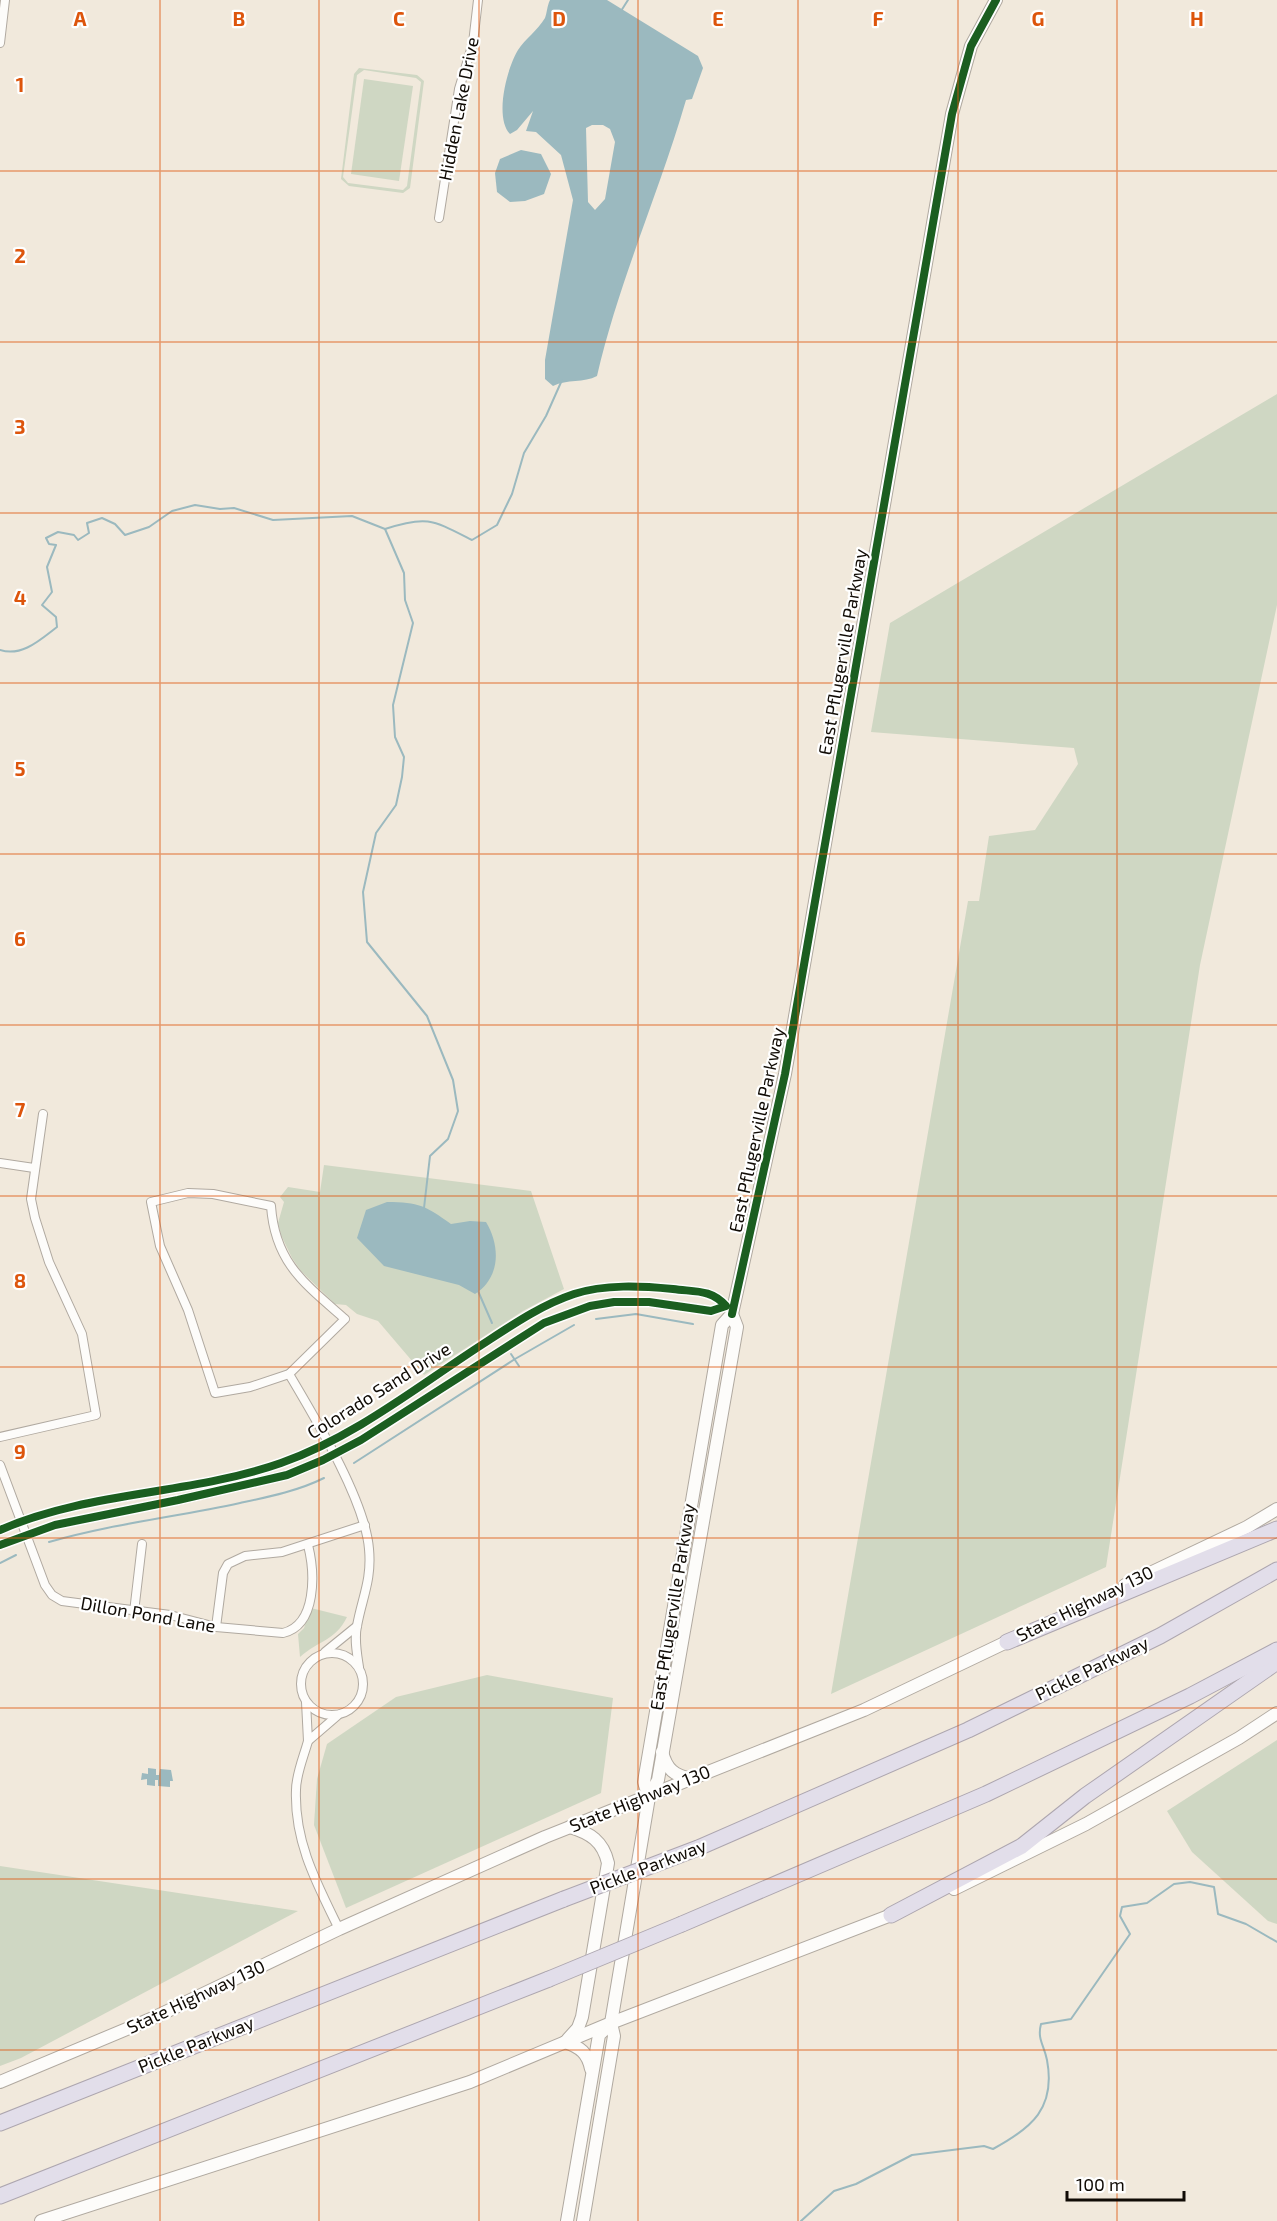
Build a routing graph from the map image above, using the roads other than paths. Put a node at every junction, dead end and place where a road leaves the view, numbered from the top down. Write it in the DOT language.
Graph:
graph roads {
  1 [pos="5,0"];
  2 [pos="478,0"];
  3 [pos="996,0"];
  4 [pos="0,43"];
  5 [pos="439,218"];
  6 [pos="43,1114"];
  7 [pos="0,1163"];
  8 [pos="34,1168"];
  9 [pos="731,1309"];
  10 [pos="289,1374"];
  11 [pos="0,1437"];
  12 [pos="328,1444"];
  13 [pos="333,1455"];
  14 [pos="0,1466"];
  15 [pos="694,1479"];
  16 [pos="1277,1509"];
  17 [pos="21,1521"];
  18 [pos="365,1525"];
  19 [pos="1277,1529"];
  20 [pos="0,1530"];
  21 [pos="26,1533"];
  22 [pos="142,1544"];
  23 [pos="0,1545"];
  24 [pos="308,1545"];
  25 [pos="1277,1570"];
  26 [pos="692,1584"];
  27 [pos="134,1612"];
  28 [pos="357,1626"];
  29 [pos="216,1627"];
  30 [pos="1007,1642"];
  31 [pos="1277,1650"];
  32 [pos="324,1654"];
  33 [pos="1277,1662"];
  34 [pos="359,1667"];
  35 [pos="306,1702"];
  36 [pos="1277,1713"];
  37 [pos="339,1715"];
  38 [pos="308,1741"];
  39 [pos="662,1751"];
  40 [pos="691,1779"];
  41 [pos="649,1797"];
  42 [pos="570,1827"];
  43 [pos="891,1915"];
  44 [pos="339,1929"];
  45 [pos="611,2023"];
  46 [pos="565,2042"];
  47 [pos="592,2075"];
  48 [pos="0,2082"];
  49 [pos="0,2123"];
  50 [pos="106,2154"];
  51 [pos="0,2196"];
  52 [pos="0,2202"];
  53 [pos="41,2221"];
  54 [pos="567,2221"];
  55 [pos="583,2221"];
  1 -- 4 [label="street"];
  2 -- 5 [label="street, Hidden Lake Drive"];
  3 -- 9 [label="main road, East Pflugerville Parkway"];
  6 -- 8 [label="street"];
  7 -- 8 [label="street"];
  8 -- 11 [label="street"];
  9 -- 12 [label="street, Colorado Sand Drive"];
  9 -- 13 [label="street, Colorado Sand Drive"];
  9 -- 15 [label="main road, East Pflugerville Parkway"];
  9 -- 26 [label="main road, East Pflugerville Parkway"];
  10 -- 10 [label="street"];
  10 -- 12 [label="street"];
  12 -- 13 [label="street"];
  12 -- 17 [label="street, Colorado Sand Drive"];
  13 -- 18 [label="street"];
  13 -- 21 [label="street, Colorado Sand Drive"];
  14 -- 17 [label="street, Dillon Pond Lane"];
  15 -- 26 [label="main road"];
  15 -- 41 [label="main road, East Pflugerville Parkway"];
  16 -- 30 [label="main road, State Highway 130"];
  17 -- 20 [label="street, Colorado Sand Drive"];
  17 -- 21 [label="street, Dillon Pond Lane"];
  18 -- 24 [label="street"];
  18 -- 28 [label="street"];
  19 -- 30 [label="highway"];
  21 -- 23 [label="street, Colorado Sand Drive"];
  21 -- 27 [label="street, Dillon Pond Lane"];
  22 -- 27 [label="street"];
  24 -- 29 [label="street"];
  24 -- 29 [label="street, Dillon Pond Lane"];
  25 -- 49 [label="highway, Pickle Parkway, bridge"];
  26 -- 39 [label="main road, East Pflugerville Parkway"];
  27 -- 29 [label="street, Dillon Pond Lane"];
  28 -- 32 [label="street"];
  28 -- 34 [label="street"];
  30 -- 40 [label="main road, State Highway 130"];
  31 -- 50 [label="highway, bridge"];
  32 -- 34 [label="street"];
  32 -- 35 [label="street"];
  33 -- 43 [label="highway"];
  34 -- 37 [label="street"];
  35 -- 37 [label="street"];
  35 -- 38 [label="street"];
  36 -- 43 [label="main road"];
  37 -- 38 [label="street"];
  38 -- 44 [label="street"];
  39 -- 40 [label="main road"];
  39 -- 41 [label="main road, East Pflugerville Parkway"];
  40 -- 41 [label="main road, State Highway 130"];
  41 -- 42 [label="main road, State Highway 130"];
  41 -- 45 [label="main road, East Pflugerville Parkway"];
  42 -- 44 [label="main road, State Highway 130"];
  42 -- 46 [label="main road"];
  43 -- 45 [label="main road"];
  44 -- 48 [label="main road, State Highway 130"];
  45 -- 46 [label="main road"];
  45 -- 47 [label="main road, East Pflugerville Parkway"];
  45 -- 55 [label="main road, East Pflugerville Parkway"];
  46 -- 47 [label="main road"];
  46 -- 53 [label="main road"];
  47 -- 54 [label="main road, East Pflugerville Parkway"];
  50 -- 51 [label="highway"];
  50 -- 52 [label="highway"];
}
